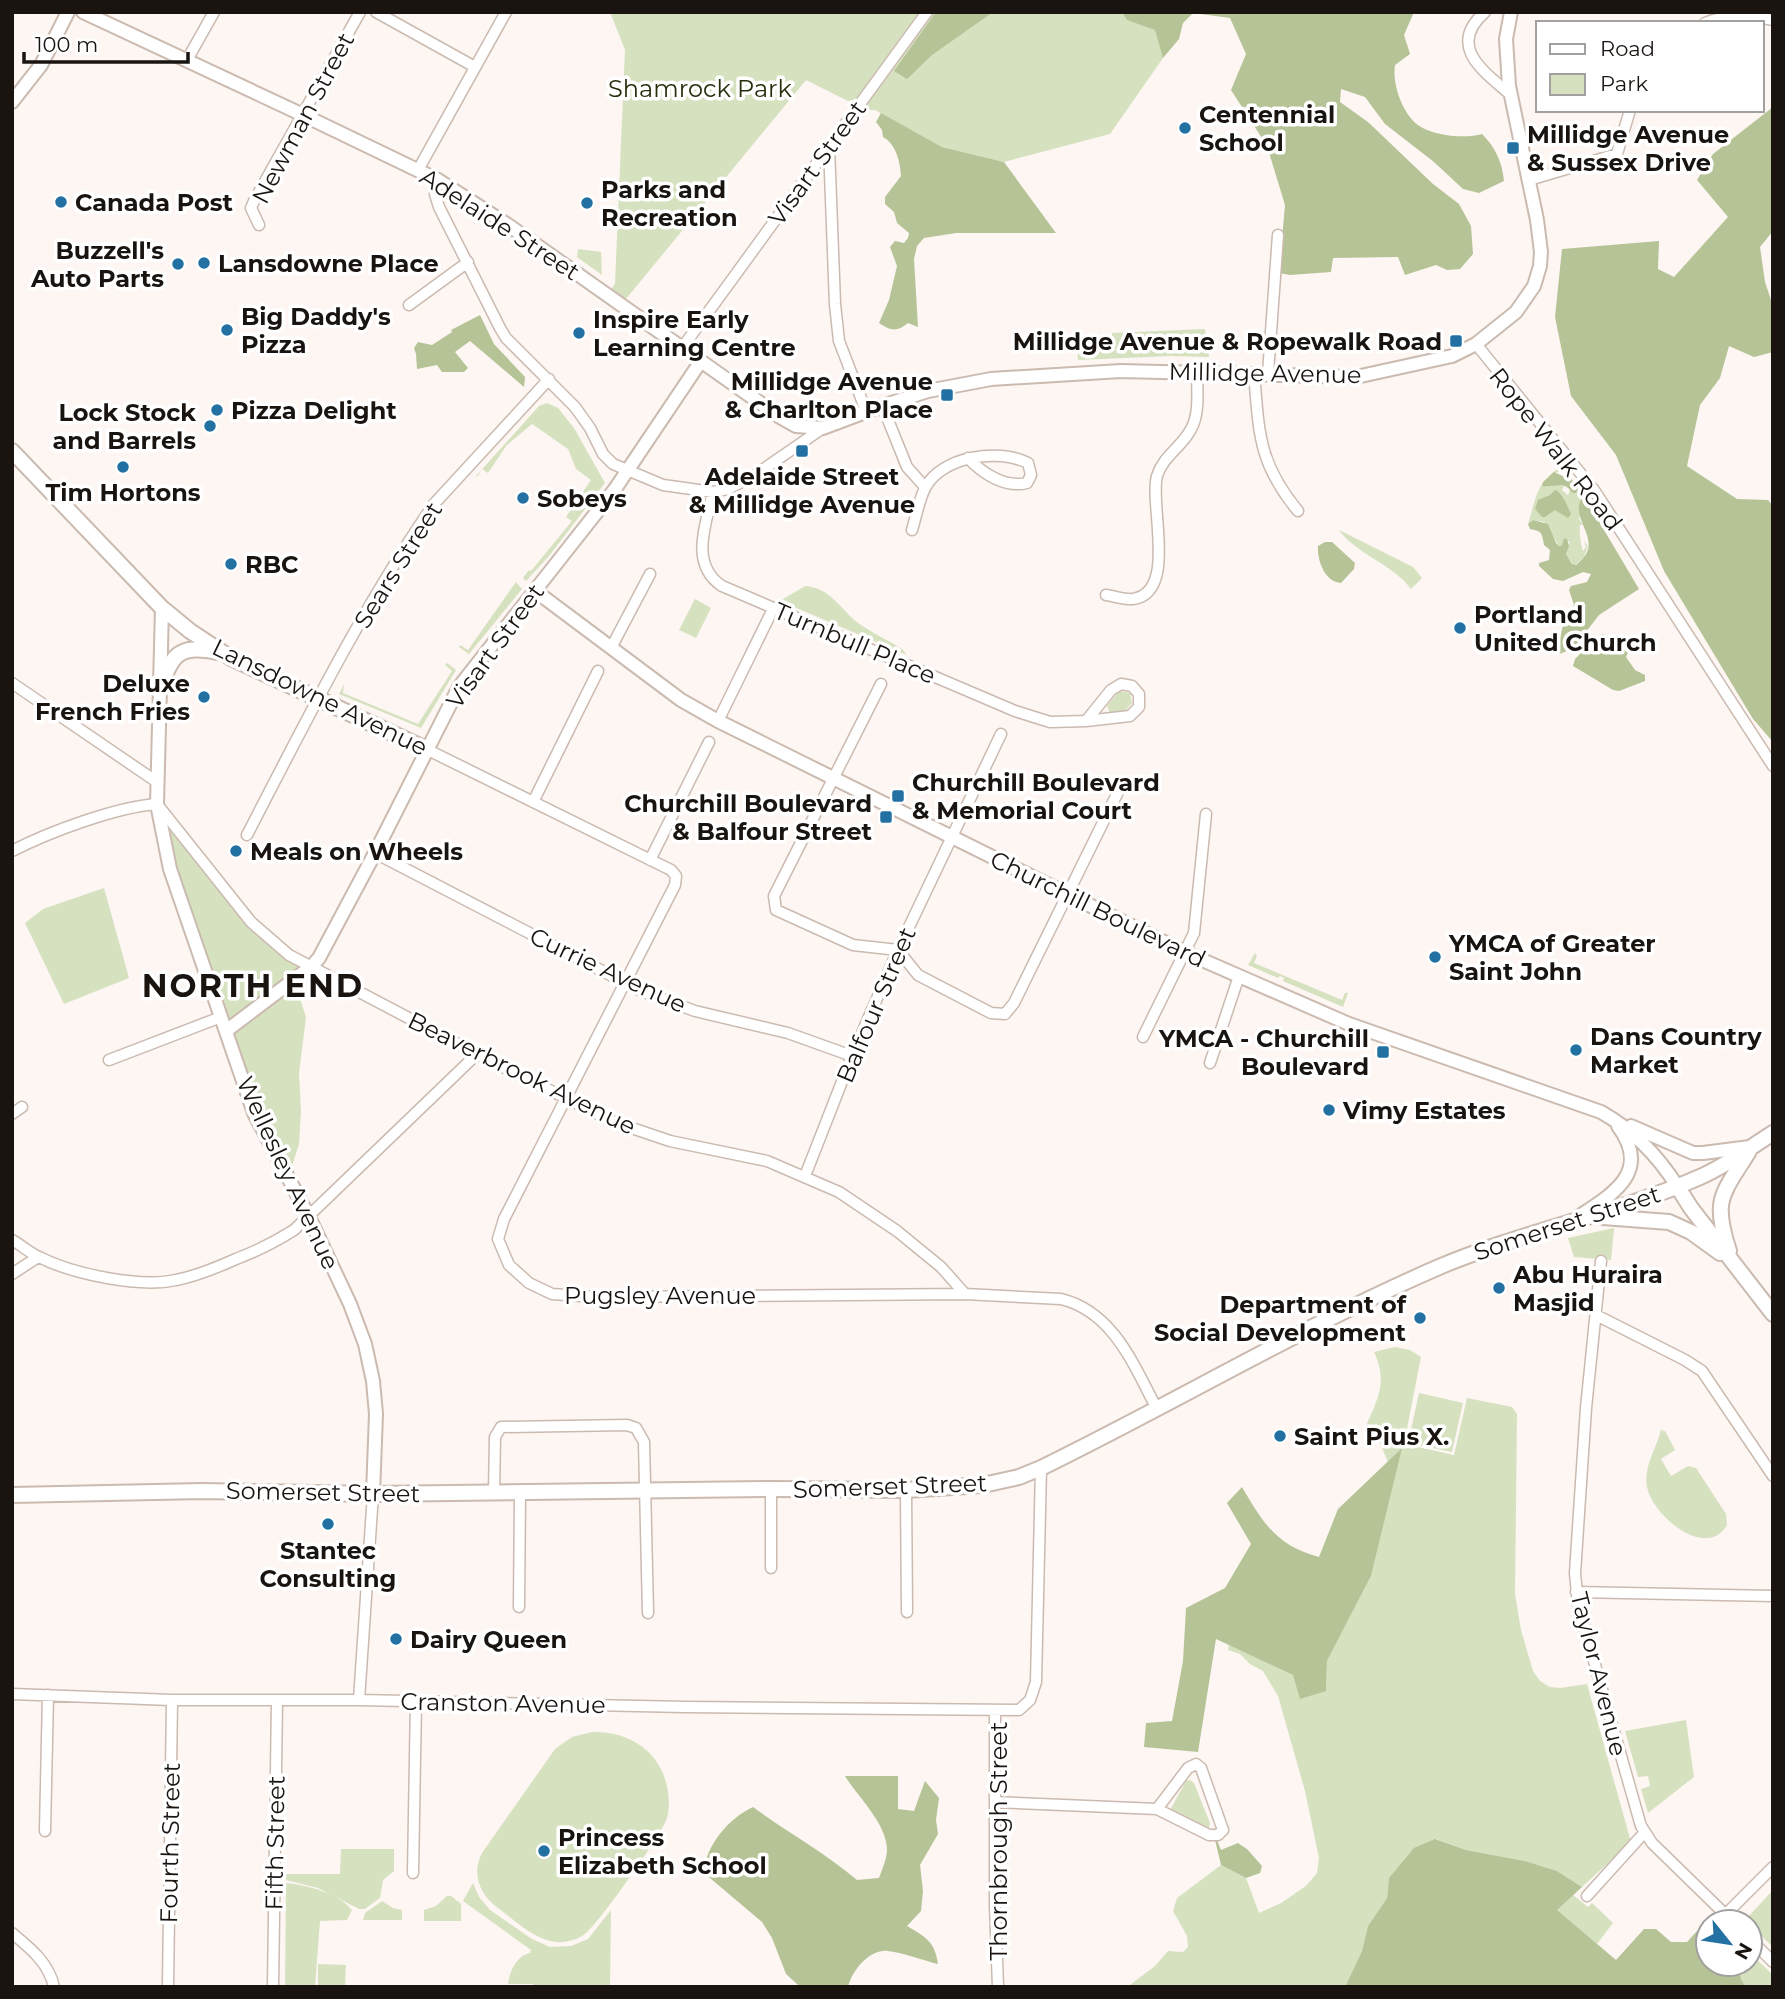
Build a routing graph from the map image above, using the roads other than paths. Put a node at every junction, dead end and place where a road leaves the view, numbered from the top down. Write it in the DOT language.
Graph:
graph roads {
  1 [pos="68,12"];
  2 [pos="83,12"];
  3 [pos="214,12"];
  4 [pos="360,12"];
  5 [pos="376,12"];
  6 [pos="506,12"];
  7 [pos="927,12"];
  8 [pos="1485,12"];
  9 [pos="1511,12"];
  10 [pos="1773,20"];
  11 [pos="1710,21"];
  12 [pos="187,60"];
  13 [pos="475,68"];
  14 [pos="1512,96"];
  15 [pos="12,102"];
  16 [pos="1629,112"];
  17 [pos="301,114"];
  18 [pos="829,147"];
  19 [pos="418,170"];
  20 [pos="438,180"];
  21 [pos="1529,180"];
  22 [pos="259,225"];
  23 [pos="1278,235"];
  24 [pos="468,262"];
  25 [pos="409,305"];
  26 [pos="1476,344"];
  27 [pos="682,348"];
  28 [pos="701,361"];
  29 [pos="1197,371"];
  30 [pos="1254,373"];
  31 [pos="1268,373"];
  32 [pos="549,379"];
  33 [pos="882,405"];
  34 [pos="866,411"];
  35 [pos="822,428"];
  36 [pos="12,450"];
  37 [pos="968,458"];
  38 [pos="626,472"];
  39 [pos="925,488"];
  40 [pos="713,492"];
  41 [pos="1298,511"];
  42 [pos="912,530"];
  43 [pos="650,574"];
  44 [pos="534,590"];
  45 [pos="1107,595"];
  46 [pos="162,608"];
  47 [pos="773,609"];
  48 [pos="611,648"];
  49 [pos="223,653"];
  50 [pos="598,671"];
  51 [pos="12,683"];
  52 [pos="881,684"];
  53 [pos="159,691"];
  54 [pos="317,699"];
  55 [pos="718,721"];
  56 [pos="1086,721"];
  57 [pos="1001,734"];
  58 [pos="709,742"];
  59 [pos="428,750"];
  60 [pos="1773,766"];
  61 [pos="833,779"];
  62 [pos="157,782"];
  63 [pos="1119,790"];
  64 [pos="533,802"];
  65 [pos="157,804"];
  66 [pos="1206,814"];
  67 [pos="247,835"];
  68 [pos="952,837"];
  69 [pos="12,851"];
  70 [pos="375,853"];
  71 [pos="650,860"];
  72 [pos="676,876"];
  73 [pos="1067,895"];
  74 [pos="898,950"];
  75 [pos="1184,952"];
  76 [pos="312,966"];
  77 [pos="1239,976"];
  78 [pos="625,984"];
  79 [pos="221,1017"];
  80 [pos="226,1031"];
  81 [pos="1143,1037"];
  82 [pos="477,1054"];
  83 [pos="852,1056"];
  84 [pos="109,1060"];
  85 [pos="1210,1063"];
  86 [pos="566,1098"];
  87 [pos="22,1107"];
  88 [pos="12,1114"];
  89 [pos="1611,1117"];
  90 [pos="1773,1133"];
  91 [pos="1752,1146"];
  92 [pos="805,1176"];
  93 [pos="1677,1186"];
  94 [pos="309,1217"];
  95 [pos="1591,1217"];
  96 [pos="1571,1222"];
  97 [pos="12,1240"];
  98 [pos="38,1257"];
  99 [pos="1601,1261"];
  100 [pos="1733,1262"];
  101 [pos="12,1274"];
  102 [pos="965,1294"];
  103 [pos="1596,1314"];
  104 [pos="1773,1314"];
  105 [pos="1157,1409"];
  106 [pos="1041,1468"];
  107 [pos="1773,1476"];
  108 [pos="771,1489"];
  109 [pos="646,1490"];
  110 [pos="906,1490"];
  111 [pos="494,1492"];
  112 [pos="520,1492"];
  113 [pos="373,1494"];
  114 [pos="12,1495"];
  115 [pos="771,1569"];
  116 [pos="1576,1592"];
  117 [pos="1773,1596"];
  118 [pos="519,1607"];
  119 [pos="907,1612"];
  120 [pos="648,1613"];
  121 [pos="12,1694"];
  122 [pos="48,1695"];
  123 [pos="172,1700"];
  124 [pos="277,1700"];
  125 [pos="359,1700"];
  126 [pos="416,1701"];
  127 [pos="995,1712"];
  128 [pos="995,1802"];
  129 [pos="1157,1809"];
  130 [pos="45,1831"];
  131 [pos="1644,1833"];
  132 [pos="1773,1867"];
  133 [pos="413,1873"];
  134 [pos="1587,1896"];
  135 [pos="1719,1908"];
  136 [pos="1738,1908"];
  137 [pos="12,1933"];
  138 [pos="54,1987"];
  139 [pos="168,1987"];
  140 [pos="272,1987"];
  141 [pos="998,1987"];
  1 -- 15 [label="street"];
  2 -- 12 [label="street, Adelaide Street"];
  3 -- 12 [label="street"];
  4 -- 17 [label="street, Newman Street"];
  5 -- 13 [label="street"];
  6 -- 13 [label="street"];
  7 -- 18 [label="street, Visart Street"];
  8 -- 14 [label="street"];
  9 -- 14 [label="street, Millidge Avenue"];
  10 -- 11 [label="street"];
  12 -- 17 [label="street, Adelaide Street"];
  13 -- 19 [label="street"];
  14 -- 21 [label="street, Millidge Avenue"];
  16 -- 21 [label="street"];
  17 -- 19 [label="street, Adelaide Street"];
  17 -- 22 [label="street, Newman Street"];
  18 -- 27 [label="street, Visart Street"];
  18 -- 34 [label="street"];
  19 -- 20 [label="street, Adelaide Street"];
  20 -- 24 [label="street"];
  20 -- 27 [label="street, Adelaide Street"];
  21 -- 26 [label="street, Millidge Avenue"];
  23 -- 31 [label="street"];
  24 -- 25 [label="street"];
  24 -- 32 [label="street"];
  26 -- 31 [label="street, Millidge Avenue"];
  26 -- 60 [label="street, Rope Walk Road"];
  27 -- 28 [label="street, Adelaide Street"];
  28 -- 35 [label="street, Adelaide Street"];
  28 -- 38 [label="street, Visart Street"];
  29 -- 30 [label="street, Millidge Avenue"];
  29 -- 33 [label="street, Millidge Avenue"];
  29 -- 45 [label="street"];
  30 -- 31 [label="street, Millidge Avenue"];
  30 -- 41 [label="street"];
  32 -- 38 [label="street"];
  32 -- 54 [label="street, Sears Street"];
  33 -- 34 [label="street, Millidge Avenue"];
  33 -- 39 [label="street"];
  34 -- 35 [label="street, Millidge Avenue"];
  35 -- 40 [label="street"];
  36 -- 46 [label="main road, Lansdowne Avenue"];
  37 -- 37 [label="street"];
  37 -- 39 [label="street"];
  38 -- 40 [label="street"];
  38 -- 44 [label="street, Visart Street"];
  39 -- 42 [label="street"];
  40 -- 47 [label="street, Turnbull Place"];
  43 -- 48 [label="street"];
  44 -- 48 [label="street, Churchill Boulevard"];
  44 -- 59 [label="street, Visart Street"];
  46 -- 49 [label="main road, Lansdowne Avenue"];
  46 -- 53 [label="street, Wellesley Avenue"];
  47 -- 55 [label="street"];
  47 -- 56 [label="street, Turnbull Place"];
  48 -- 55 [label="street, Churchill Boulevard"];
  49 -- 53 [label="main road"];
  49 -- 54 [label="main road, Lansdowne Avenue"];
  50 -- 64 [label="street"];
  51 -- 62 [label="street"];
  52 -- 61 [label="street"];
  53 -- 62 [label="street, Wellesley Avenue"];
  54 -- 59 [label="main road, Lansdowne Avenue"];
  54 -- 67 [label="street, Sears Street"];
  55 -- 61 [label="street, Churchill Boulevard"];
  56 -- 56 [label="street, Turnbull Place"];
  57 -- 68 [label="street, Balfour Street"];
  58 -- 71 [label="street"];
  59 -- 64 [label="street, Lansdowne Avenue"];
  59 -- 70 [label="street, Visart Street"];
  61 -- 68 [label="street, Churchill Boulevard"];
  61 -- 74 [label="street"];
  62 -- 65 [label="street, Wellesley Avenue"];
  63 -- 73 [label="street"];
  64 -- 71 [label="street, Lansdowne Avenue"];
  65 -- 69 [label="street"];
  65 -- 76 [label="street, Beaverbrook Avenue"];
  65 -- 79 [label="street, Wellesley Avenue"];
  66 -- 75 [label="street"];
  68 -- 73 [label="street, Churchill Boulevard"];
  68 -- 74 [label="street, Balfour Street"];
  70 -- 76 [label="street, Visart Street"];
  70 -- 78 [label="street, Currie Avenue"];
  71 -- 72 [label="street, Lansdowne Avenue"];
  72 -- 78 [label="street, Pugsley Avenue"];
  73 -- 74 [label="street"];
  73 -- 75 [label="street, Churchill Boulevard"];
  74 -- 83 [label="street, Balfour Street"];
  75 -- 77 [label="street, Churchill Boulevard"];
  75 -- 81 [label="street"];
  76 -- 80 [label="street, Visart Street"];
  76 -- 82 [label="street, Beaverbrook Avenue"];
  77 -- 85 [label="street"];
  77 -- 89 [label="street, Churchill Boulevard"];
  78 -- 83 [label="street, Currie Avenue"];
  78 -- 86 [label="street, Pugsley Avenue"];
  79 -- 80 [label="street, Wellesley Avenue"];
  79 -- 84 [label="street"];
  80 -- 94 [label="street, Wellesley Avenue"];
  82 -- 86 [label="street, Beaverbrook Avenue"];
  82 -- 94 [label="street"];
  83 -- 92 [label="street, Balfour Street"];
  86 -- 92 [label="street, Beaverbrook Avenue"];
  86 -- 102 [label="street, Pugsley Avenue"];
  87 -- 88 [label="street"];
  89 -- 91 [label="street"];
  89 -- 93 [label="street, Churchill Boulevard"];
  89 -- 96 [label="street"];
  90 -- 91 [label="main road, Somerset Street"];
  91 -- 93 [label="main road, Somerset Street"];
  91 -- 100 [label="main road"];
  92 -- 102 [label="street, Beaverbrook Avenue"];
  93 -- 95 [label="main road, Somerset Street"];
  93 -- 100 [label="main road"];
  94 -- 98 [label="street"];
  94 -- 113 [label="street, Wellesley Avenue"];
  95 -- 96 [label="main road, Somerset Street"];
  95 -- 100 [label="main road"];
  96 -- 105 [label="main road, Somerset Street"];
  97 -- 98 [label="street"];
  98 -- 101 [label="street"];
  99 -- 103 [label="street, Taylor Avenue"];
  100 -- 104 [label="main road"];
  102 -- 105 [label="street, Pugsley Avenue"];
  103 -- 107 [label="street"];
  103 -- 116 [label="street, Taylor Avenue"];
  105 -- 106 [label="main road, Somerset Street"];
  106 -- 110 [label="main road, Somerset Street"];
  106 -- 127 [label="street, Thornbrough Street"];
  108 -- 109 [label="main road, Somerset Street"];
  108 -- 110 [label="main road, Somerset Street"];
  108 -- 115 [label="street"];
  109 -- 111 [label="street"];
  109 -- 112 [label="main road, Somerset Street"];
  109 -- 120 [label="street"];
  110 -- 119 [label="street"];
  111 -- 112 [label="main road, Somerset Street"];
  111 -- 113 [label="main road, Somerset Street"];
  112 -- 118 [label="street"];
  113 -- 114 [label="main road, Somerset Street"];
  113 -- 125 [label="street, Wellesley Avenue"];
  116 -- 117 [label="street"];
  116 -- 131 [label="street, Taylor Avenue"];
  121 -- 122 [label="street, Cranston Avenue"];
  122 -- 123 [label="street, Cranston Avenue"];
  122 -- 130 [label="street"];
  123 -- 124 [label="street, Cranston Avenue"];
  123 -- 139 [label="street, Fourth Street"];
  124 -- 125 [label="street, Cranston Avenue"];
  124 -- 140 [label="street, Fifth Street"];
  125 -- 126 [label="street, Cranston Avenue"];
  126 -- 127 [label="street, Cranston Avenue"];
  126 -- 133 [label="street"];
  127 -- 128 [label="street, Thornbrough Street"];
  128 -- 129 [label="street"];
  128 -- 141 [label="street, Thornbrough Street"];
  129 -- 129 [label="street"];
  131 -- 134 [label="street"];
  131 -- 135 [label="street, Taylor Avenue"];
  132 -- 136 [label="street"];
  137 -- 138 [label="street"];
}
